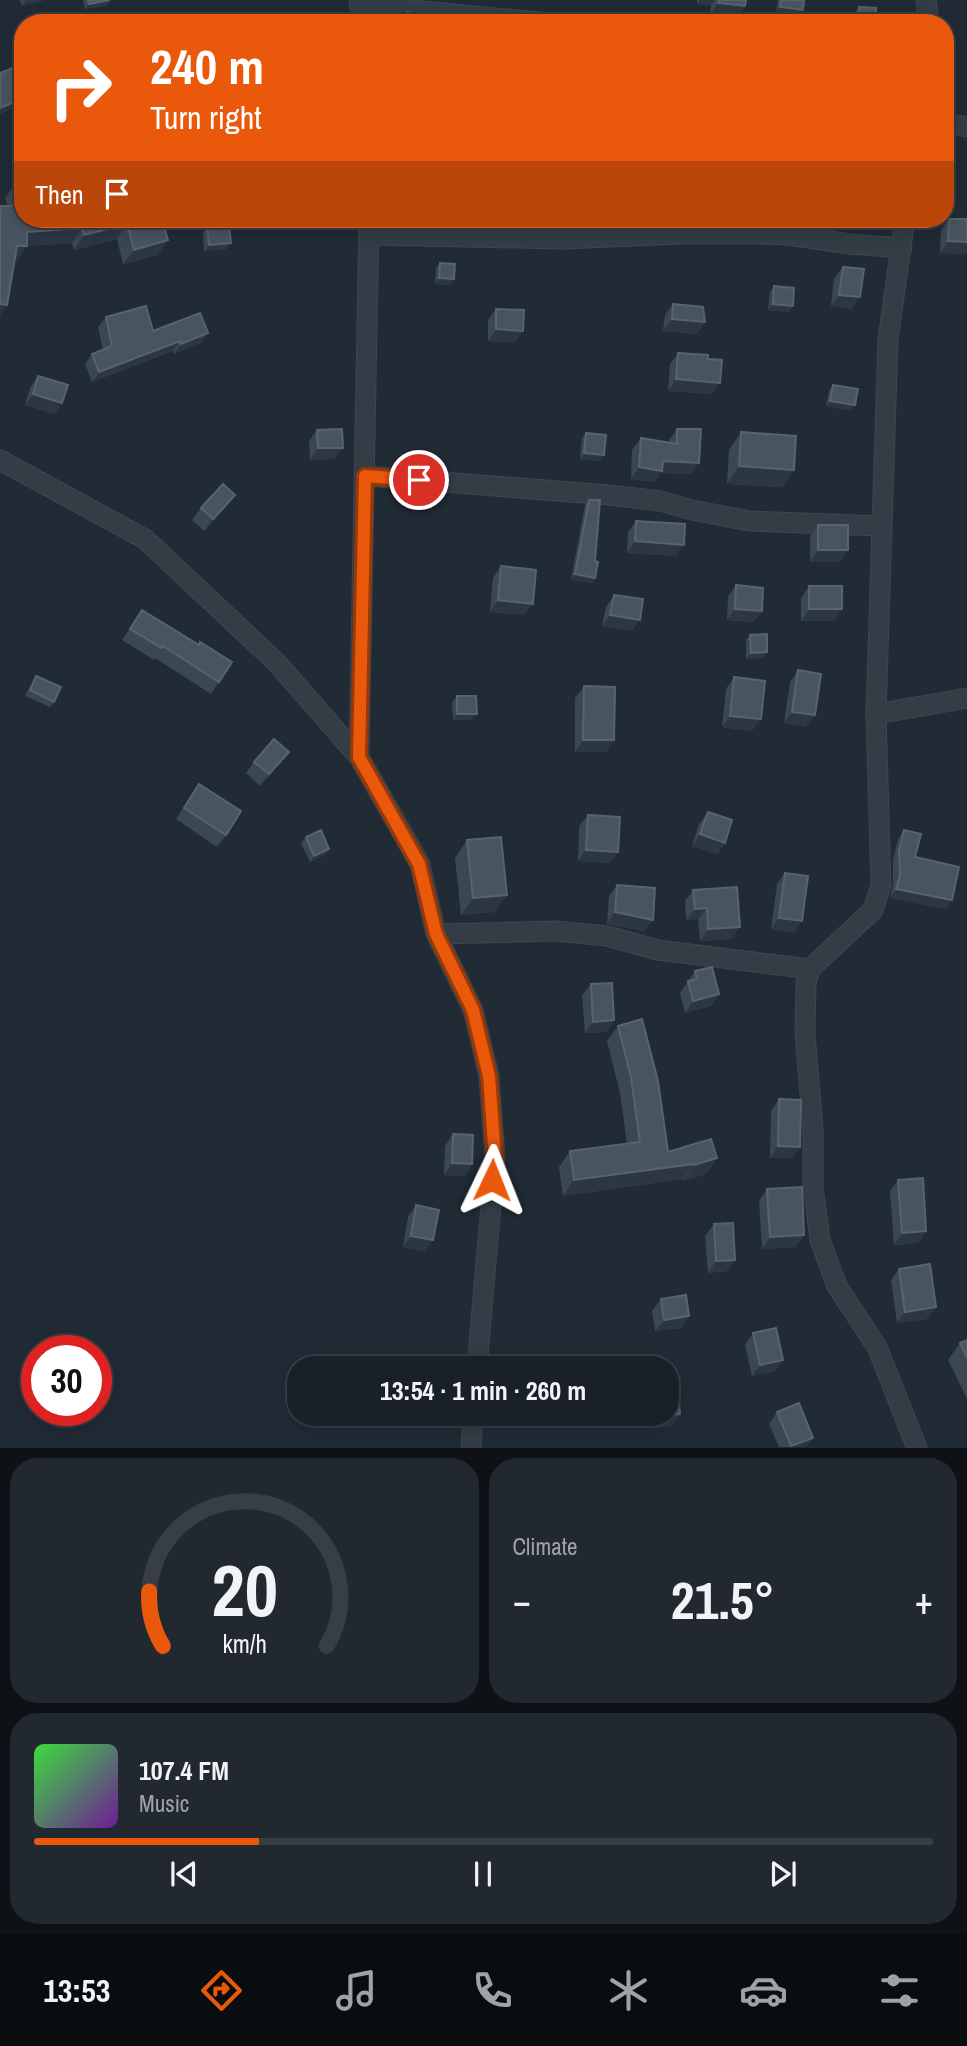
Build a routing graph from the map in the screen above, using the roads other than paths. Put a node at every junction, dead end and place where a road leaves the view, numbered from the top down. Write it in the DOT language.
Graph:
graph roads {
  1 [pos="359,9"];
  2 [pos="427,14"];
  3 [pos="370,228"];
  4 [pos="386,228"];
  5 [pos="904,228"];
  6 [pos="902,248"];
  7 [pos="0,460"];
  8 [pos="365,476"];
  9 [pos="881,526"];
  10 [pos="967,698"];
  11 [pos="876,714"];
  12 [pos="359,757"];
  13 [pos="436,934"];
  14 [pos="810,969"];
  15 [pos="478,1356"];
  16 [pos="472,1426"];
  17 [pos="471,1447"];
  18 [pos="917,1447"];
  1 -- 2 [label="street"];
  3 -- 8 [label="street"];
  4 -- 6 [label="street"];
  5 -- 6 [label="street"];
  6 -- 9 [label="street"];
  7 -- 12 [label="street"];
  8 -- 9 [label="street"];
  8 -- 12 [label="street"];
  9 -- 11 [label="street"];
  10 -- 11 [label="street"];
  11 -- 14 [label="street"];
  12 -- 13 [label="street"];
  13 -- 14 [label="street"];
  13 -- 15 [label="street"];
  14 -- 18 [label="street"];
  16 -- 17 [label="street"];
}
